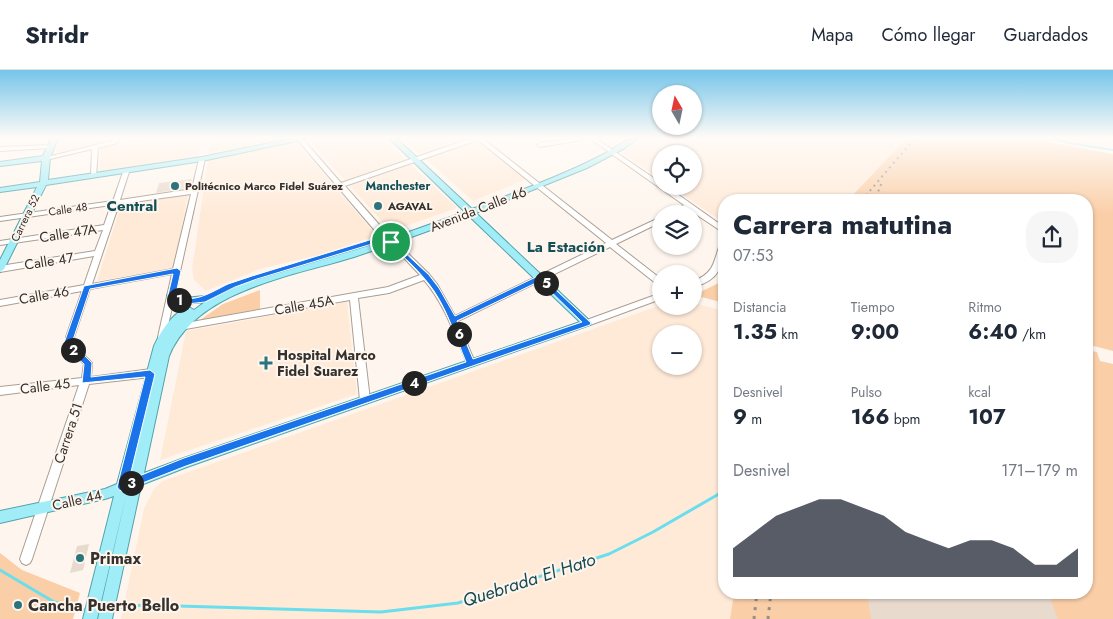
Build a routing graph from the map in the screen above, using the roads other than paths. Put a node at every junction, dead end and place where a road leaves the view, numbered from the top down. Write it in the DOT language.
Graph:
graph roads {
  1 [pos="46,164"];
  2 [pos="94,164"];
  3 [pos="175,164"];
  4 [pos="201,164"];
  5 [pos="322,164"];
  6 [pos="402,164"];
  7 [pos="420,164"];
  8 [pos="511,164"];
  9 [pos="588,164"];
  10 [pos="630,164"];
  11 [pos="126,172"];
  12 [pos="94,176"];
  13 [pos="652,179"];
  14 [pos="42,183"];
  15 [pos="536,183"];
  16 [pos="340,185"];
  17 [pos="0,190"];
  18 [pos="195,191"];
  19 [pos="673,195"];
  20 [pos="116,202"];
  21 [pos="687,205"];
  22 [pos="471,210"];
  23 [pos="28,215"];
  24 [pos="702,216"];
  25 [pos="0,219"];
  26 [pos="652,223"];
  27 [pos="107,227"];
  28 [pos="718,227"];
  29 [pos="389,239"];
  30 [pos="14,241"];
  31 [pos="0,243"];
  32 [pos="611,243"];
  33 [pos="98,254"];
  34 [pos="718,261"];
  35 [pos="0,269"];
  36 [pos="177,271"];
  37 [pos="426,276"];
  38 [pos="652,276"];
  39 [pos="540,277"];
  40 [pos="702,281"];
  41 [pos="87,288"];
  42 [pos="172,295"];
  43 [pos="354,296"];
  44 [pos="205,299"];
  45 [pos="652,299"];
  46 [pos="0,303"];
  47 [pos="453,320"];
  48 [pos="588,323"];
  49 [pos="180,327"];
  50 [pos="162,337"];
  51 [pos="471,363"];
  52 [pos="150,374"];
  53 [pos="85,381"];
  54 [pos="0,391"];
  55 [pos="365,400"];
  56 [pos="137,481"];
  57 [pos="122,487"];
  58 [pos="44,507"];
  59 [pos="0,517"];
  60 [pos="26,559"];
  61 [pos="90,619"];
  62 [pos="105,619"];
  1 -- 14 [label="main road, Carrera 52"];
  2 -- 12 [label="street"];
  3 -- 11 [label="main road"];
  4 -- 18 [label="street"];
  5 -- 16 [label="street"];
  6 -- 16 [label="street"];
  7 -- 22 [label="main road"];
  8 -- 15 [label="street"];
  9 -- 15 [label="main road, Avenida Calle 46"];
  10 -- 13 [label="street"];
  11 -- 12 [label="main road"];
  11 -- 20 [label="street, Carrera 51"];
  12 -- 14 [label="main road"];
  14 -- 17 [label="main road"];
  14 -- 23 [label="main road, Carrera 52"];
  15 -- 22 [label="main road, Avenida Calle 46"];
  15 -- 32 [label="street"];
  16 -- 29 [label="street"];
  18 -- 20 [label="street, Calle 48"];
  18 -- 36 [label="street"];
  19 -- 21 [label="street"];
  20 -- 23 [label="street, Calle 48"];
  20 -- 27 [label="street, Carrera 51"];
  22 -- 29 [label="main road, Avenida Calle 46"];
  22 -- 39 [label="main road"];
  23 -- 25 [label="street, Calle 48"];
  23 -- 30 [label="main road, Carrera 52"];
  24 -- 28 [label="street"];
  26 -- 32 [label="street"];
  27 -- 30 [label="street, Calle 47A"];
  27 -- 33 [label="street, Carrera 51"];
  29 -- 37 [label="street"];
  29 -- 44 [label="main road, Avenida Calle 46"];
  29 -- 49 [label="main road, Avenida Calle 46"];
  30 -- 31 [label="street, Calle 47A"];
  30 -- 35 [label="main road, Carrera 52"];
  32 -- 38 [label="street"];
  32 -- 39 [label="street"];
  33 -- 35 [label="street, Calle 47"];
  33 -- 41 [label="street, Carrera 51"];
  34 -- 40 [label="street"];
  36 -- 41 [label="street, Calle 46"];
  36 -- 42 [label="street"];
  37 -- 43 [label="street, Calle 45A"];
  37 -- 47 [label="street"];
  39 -- 47 [label="street"];
  39 -- 48 [label="main road"];
  41 -- 46 [label="street, Calle 46"];
  41 -- 53 [label="street, Carrera 51"];
  42 -- 44 [label="main road"];
  42 -- 50 [label="street"];
  43 -- 49 [label="street, Calle 45A"];
  43 -- 55 [label="street"];
  44 -- 50 [label="main road, Avenida Calle 46"];
  45 -- 48 [label="street, Calle 44"];
  47 -- 51 [label="street"];
  48 -- 51 [label="main road, Calle 44"];
  49 -- 56 [label="main road, Avenida Calle 46"];
  50 -- 52 [label="main road"];
  51 -- 55 [label="main road, Calle 44"];
  52 -- 53 [label="street, Calle 45"];
  52 -- 57 [label="main road"];
  53 -- 54 [label="street, Calle 45"];
  53 -- 58 [label="street, Carrera 51"];
  55 -- 56 [label="main road, Calle 44"];
  56 -- 57 [label="main road, Calle 44"];
  56 -- 62 [label="main road, Avenida Calle 46"];
  57 -- 58 [label="main road, Calle 44"];
  57 -- 61 [label="main road"];
  58 -- 59 [label="main road, Calle 44"];
  58 -- 60 [label="street, Carrera 51"];
}
